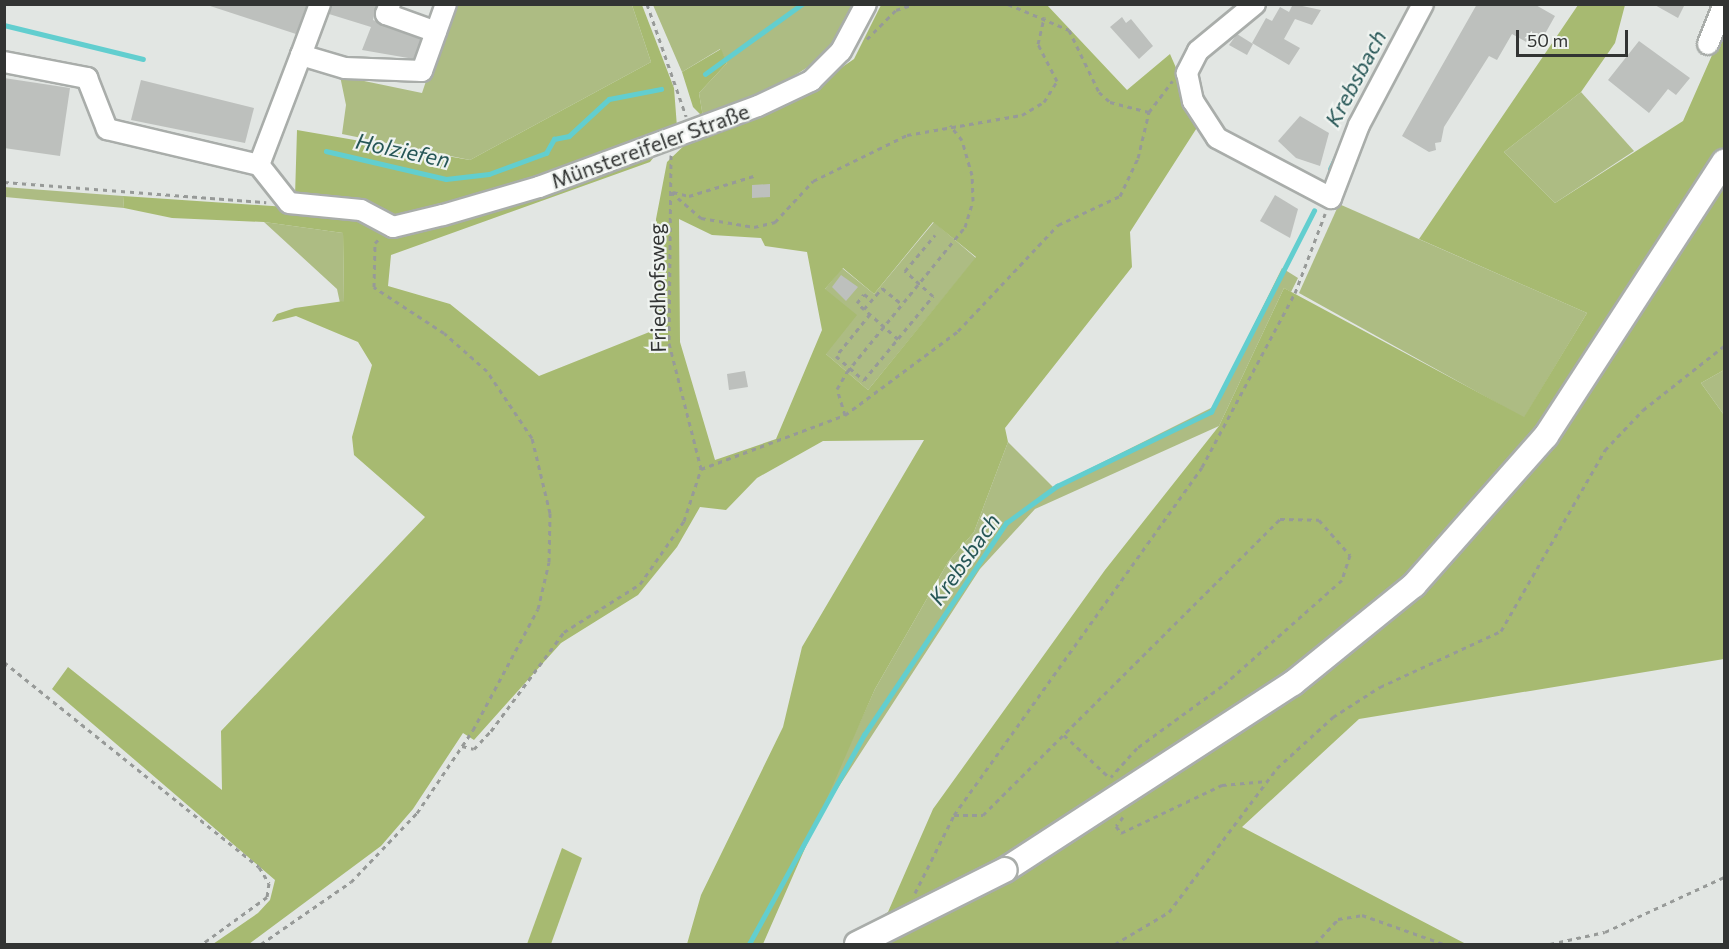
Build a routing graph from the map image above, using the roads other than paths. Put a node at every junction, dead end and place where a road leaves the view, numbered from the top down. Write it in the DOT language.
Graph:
graph roads {
  1 [pos="320,4"];
  2 [pos="390,4"];
  3 [pos="446,4"];
  4 [pos="866,4"];
  5 [pos="1255,4"];
  6 [pos="1423,4"];
  7 [pos="1724,4"];
  8 [pos="436,32"];
  9 [pos="1708,44"];
  10 [pos="301,55"];
  11 [pos="4,62"];
  12 [pos="1725,162"];
  13 [pos="259,165"];
  14 [pos="857,945"];
  1 -- 10 [label="street"];
  2 -- 8 [label="street"];
  3 -- 8 [label="street"];
  4 -- 13 [label="street, Münstereifeler Straße"];
  5 -- 6 [label="street"];
  7 -- 9 [label="street"];
  8 -- 10 [label="street"];
  10 -- 13 [label="street"];
  11 -- 13 [label="street"];
  12 -- 14 [label="main road, bridge"];
}
